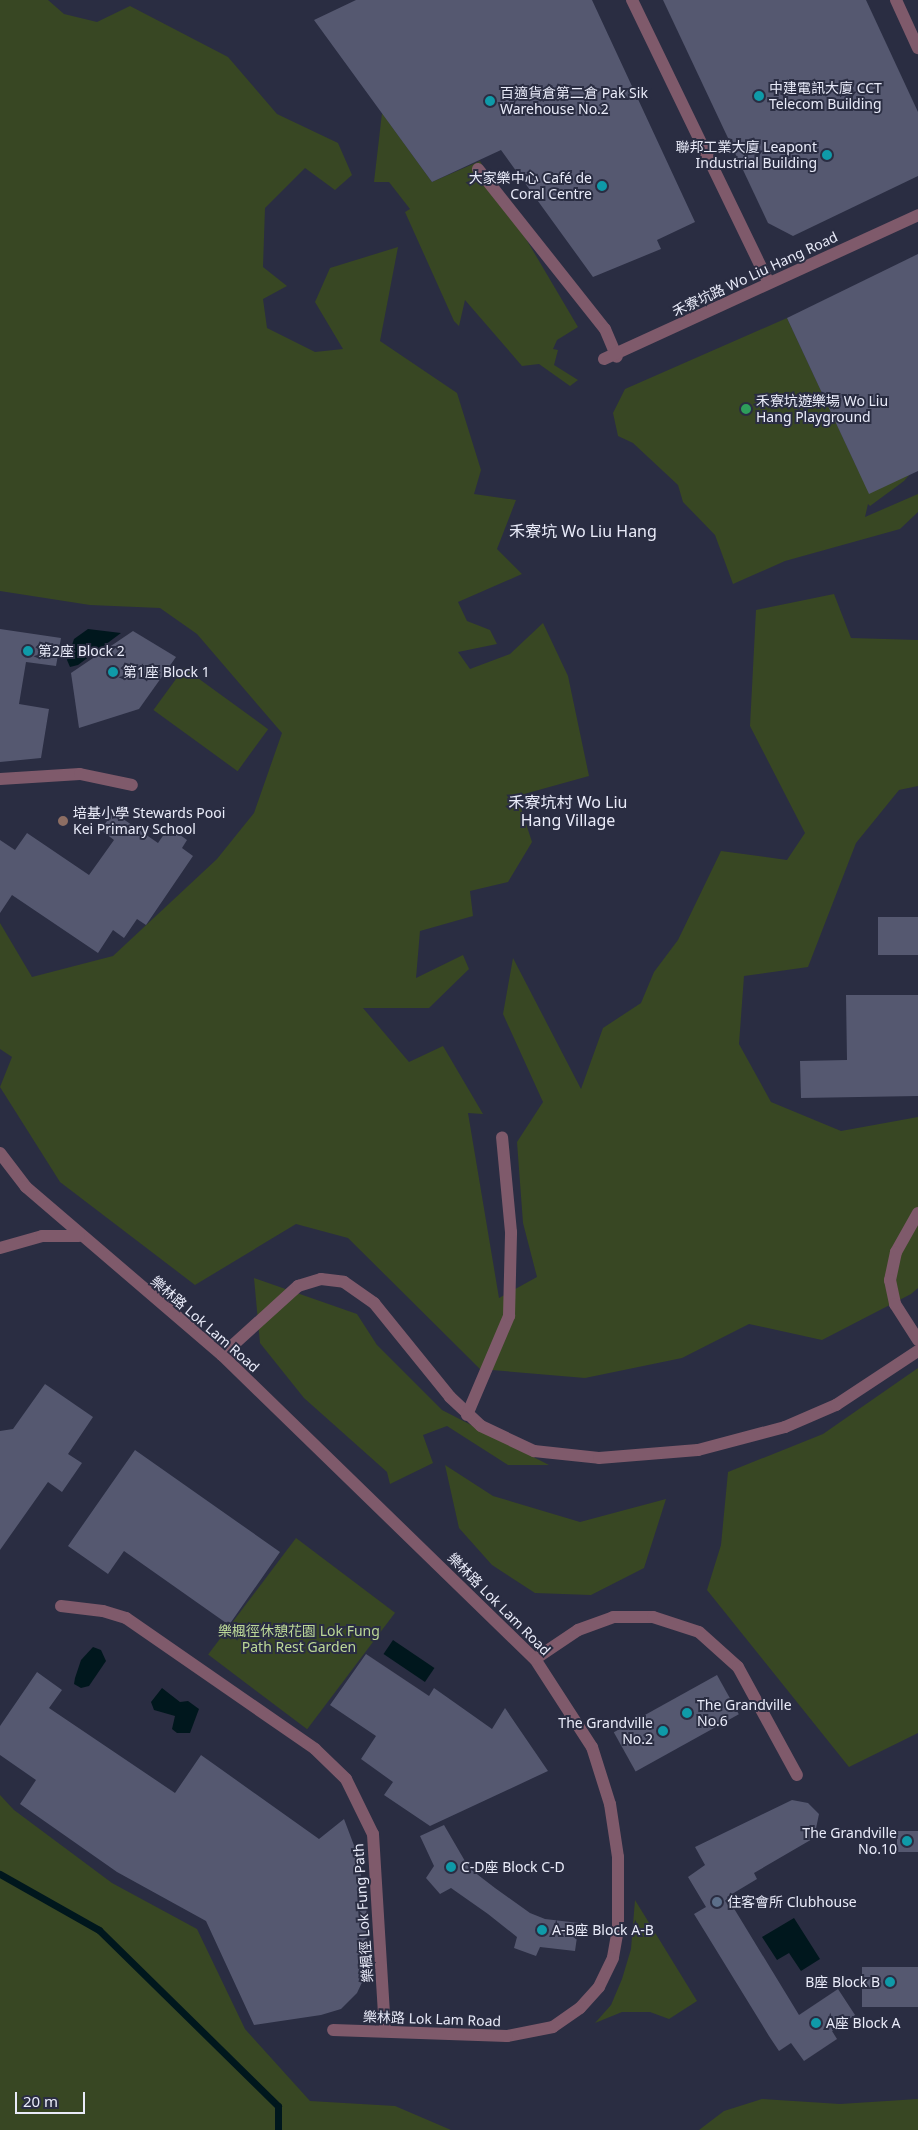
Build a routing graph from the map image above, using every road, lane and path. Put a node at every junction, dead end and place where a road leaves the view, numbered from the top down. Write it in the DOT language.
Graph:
graph roads {
  1 [pos="632,0"];
  2 [pos="896,0"];
  3 [pos="918,48"];
  4 [pos="478,168"];
  5 [pos="918,215"];
  6 [pos="768,283"];
  7 [pos="617,356"];
  8 [pos="604,359"];
  9 [pos="0,779"];
  10 [pos="132,785"];
  11 [pos="502,1136"];
  12 [pos="0,1153"];
  13 [pos="918,1213"];
  14 [pos="79,1236"];
  15 [pos="0,1248"];
  16 [pos="918,1340"];
  17 [pos="918,1350"];
  18 [pos="222,1355"];
  19 [pos="467,1415"];
  20 [pos="61,1606"];
  21 [pos="535,1659"];
  22 [pos="797,1775"];
  23 [pos="333,2030"];
  24 [pos="385,2031"];
  1 -- 6 [label="street"];
  2 -- 3 [label="street"];
  4 -- 7 [label="street"];
  5 -- 6 [label="street, 禾寮坑路 Wo Liu Hang Road"];
  6 -- 7 [label="street, 禾寮坑路 Wo Liu Hang Road"];
  7 -- 8 [label="street, 禾寮坑路 Wo Liu Hang Road"];
  9 -- 10 [label="street"];
  11 -- 19 [label="street"];
  12 -- 14 [label="street, 樂林路 Lok Lam Road"];
  13 -- 16 [label="street"];
  14 -- 15 [label="street"];
  14 -- 18 [label="street, 樂林路 Lok Lam Road"];
  17 -- 19 [label="street"];
  18 -- 19 [label="street"];
  18 -- 21 [label="street, 樂林路 Lok Lam Road"];
  20 -- 24 [label="street, 樂楓徑 Lok Fung Path"];
  21 -- 22 [label="street"];
  21 -- 24 [label="street, 樂林路 Lok Lam Road"];
  23 -- 24 [label="street, 樂林路 Lok Lam Road"];
}
